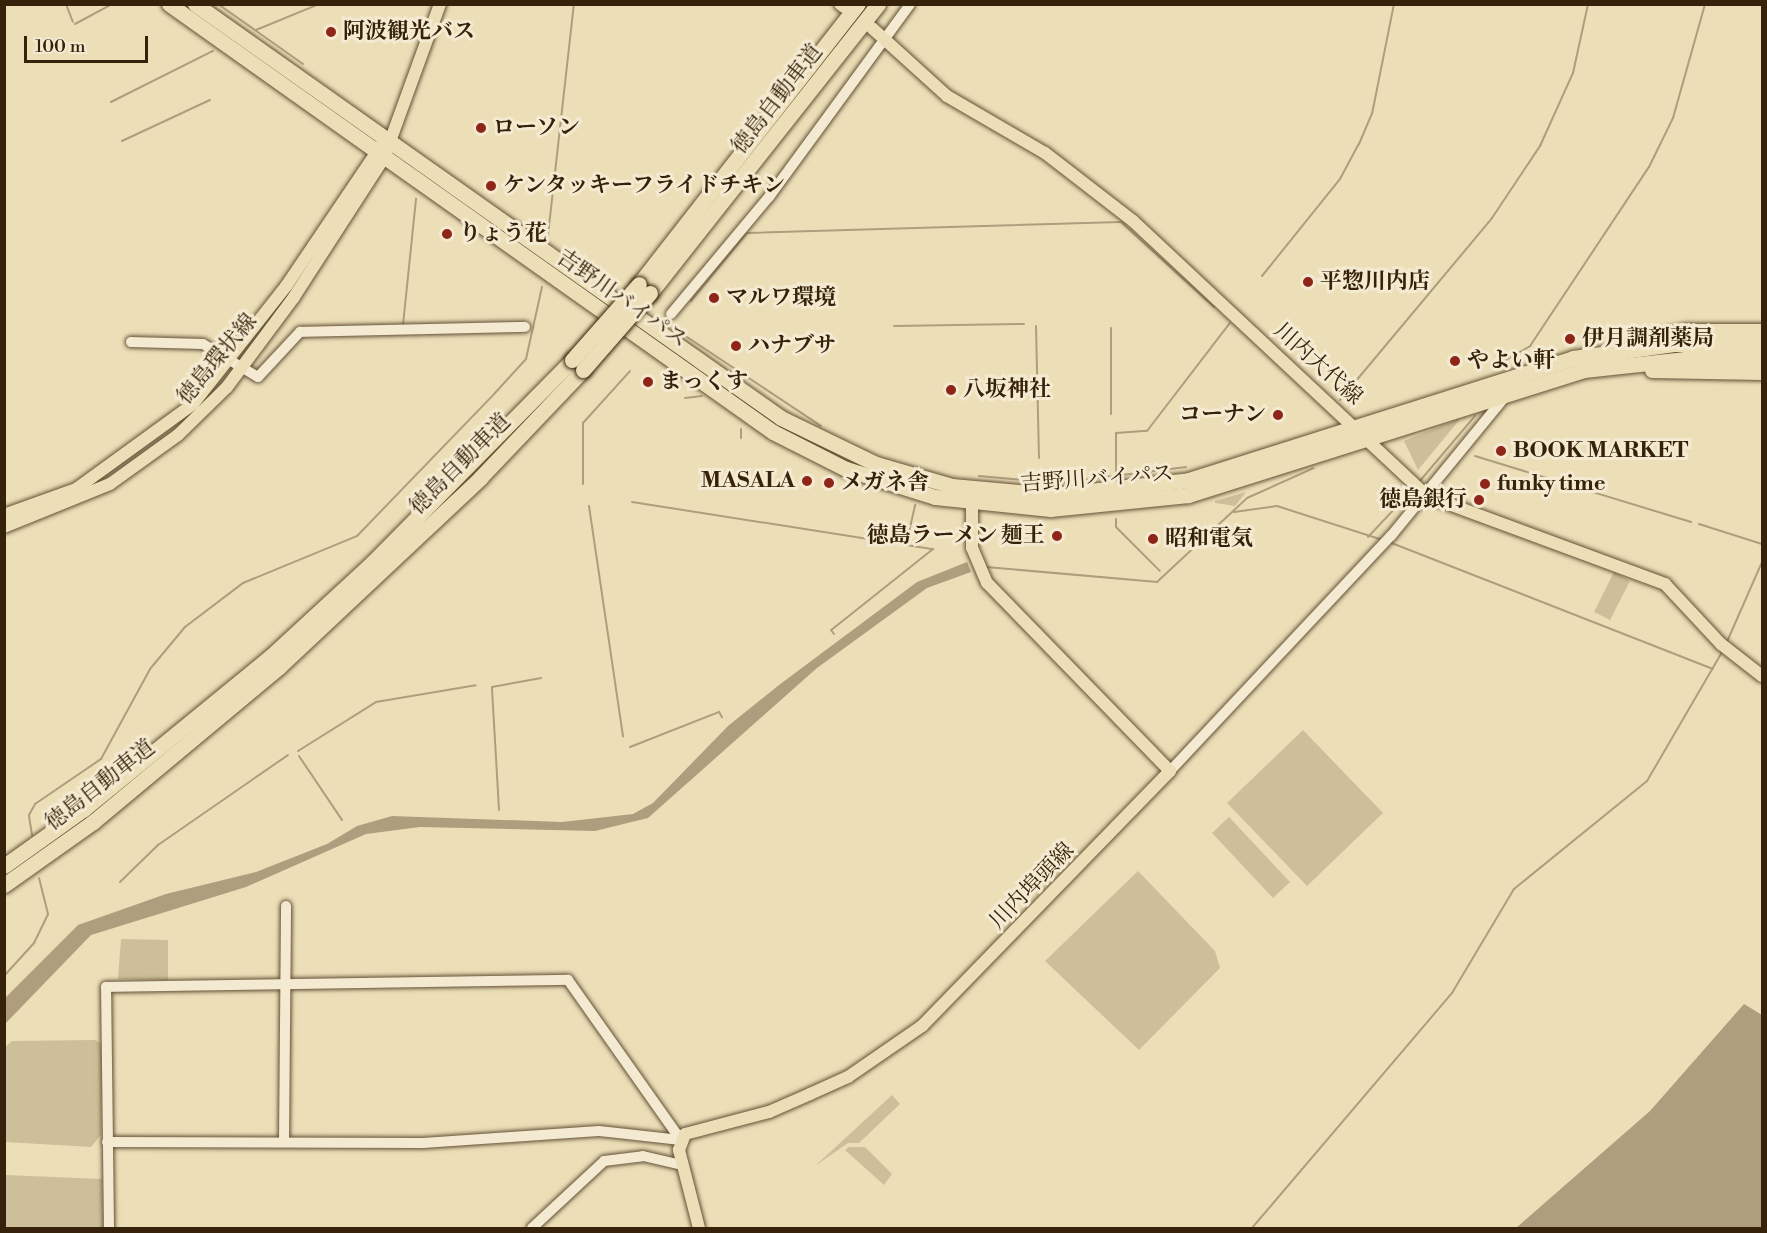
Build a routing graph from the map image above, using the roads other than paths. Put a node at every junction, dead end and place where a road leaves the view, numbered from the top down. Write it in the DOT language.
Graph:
graph roads {
  1 [pos="169,4"];
  2 [pos="195,4"];
  3 [pos="440,4"];
  4 [pos="878,4"];
  5 [pos="910,4"];
  6 [pos="847,5"];
  7 [pos="872,28"];
  8 [pos="885,39"];
  9 [pos="388,140"];
  10 [pos="379,155"];
  11 [pos="644,289"];
  12 [pos="671,314"];
  13 [pos="525,327"];
  14 [pos="1762,331"];
  15 [pos="131,342"];
  16 [pos="1762,345"];
  17 [pos="1630,348"];
  18 [pos="1721,357"];
  19 [pos="1762,359"];
  20 [pos="577,365"];
  21 [pos="236,366"];
  22 [pos="1525,370"];
  23 [pos="1762,372"];
  24 [pos="1509,392"];
  25 [pos="1356,426"];
  26 [pos="1372,440"];
  27 [pos="1419,488"];
  28 [pos="972,496"];
  29 [pos="4,515"];
  30 [pos="4,527"];
  31 [pos="1762,676"];
  32 [pos="1170,771"];
  33 [pos="4,867"];
  34 [pos="4,885"];
  35 [pos="286,906"];
  36 [pos="288,987"];
  37 [pos="681,1140"];
  38 [pos="284,1141"];
  39 [pos="107,1142"];
  40 [pos="682,1165"];
  41 [pos="109,1228"];
  42 [pos="532,1228"];
  43 [pos="699,1228"];
  1 -- 10 [label="highway, 吉野川バイパス"];
  2 -- 9 [label="highway, 吉野川バイパス"];
  3 -- 9 [label="main road, 徳島環状線"];
  4 -- 11 [label="highway, 徳島自動車道"];
  5 -- 8 [label="street"];
  6 -- 11 [label="highway, 徳島自動車道"];
  7 -- 8 [label="main road, 川内大代線"];
  8 -- 12 [label="street"];
  8 -- 25 [label="main road, 川内大代線"];
  9 -- 10 [label="main road, 徳島環状線"];
  9 -- 28 [label="highway, 吉野川バイパス"];
  10 -- 21 [label="main road, 徳島環状線"];
  10 -- 28 [label="highway, 吉野川バイパス"];
  11 -- 20 [label="highway, 徳島自動車道, bridge"];
  13 -- 21 [label="street"];
  14 -- 17 [label="highway"];
  15 -- 21 [label="street"];
  16 -- 18 [label="highway, 吉野川バイパス"];
  17 -- 18 [label="highway, 吉野川バイパス"];
  17 -- 22 [label="highway, 吉野川バイパス"];
  18 -- 19 [label="highway, 吉野川バイパス"];
  18 -- 23 [label="highway"];
  18 -- 24 [label="highway, 吉野川バイパス"];
  20 -- 33 [label="highway, 徳島自動車道"];
  20 -- 34 [label="highway, 徳島自動車道"];
  21 -- 29 [label="main road, 徳島環状線"];
  21 -- 30 [label="main road, 徳島環状線"];
  22 -- 24 [label="street"];
  22 -- 25 [label="highway, 吉野川バイパス"];
  24 -- 26 [label="highway, 吉野川バイパス"];
  24 -- 27 [label="street"];
  25 -- 26 [label="main road, 川内大代線"];
  25 -- 28 [label="highway, 吉野川バイパス"];
  26 -- 27 [label="main road, 川内大代線"];
  26 -- 28 [label="highway, 吉野川バイパス"];
  27 -- 31 [label="main road, 川内大代線"];
  27 -- 32 [label="street"];
  28 -- 32 [label="main road"];
  32 -- 37 [label="main road, 川内埠頭線"];
  35 -- 36 [label="street"];
  36 -- 37 [label="street"];
  36 -- 38 [label="street"];
  36 -- 39 [label="street"];
  37 -- 38 [label="street"];
  37 -- 40 [label="main road"];
  38 -- 39 [label="street"];
  39 -- 41 [label="street"];
  40 -- 42 [label="street"];
  40 -- 43 [label="main road"];
}
